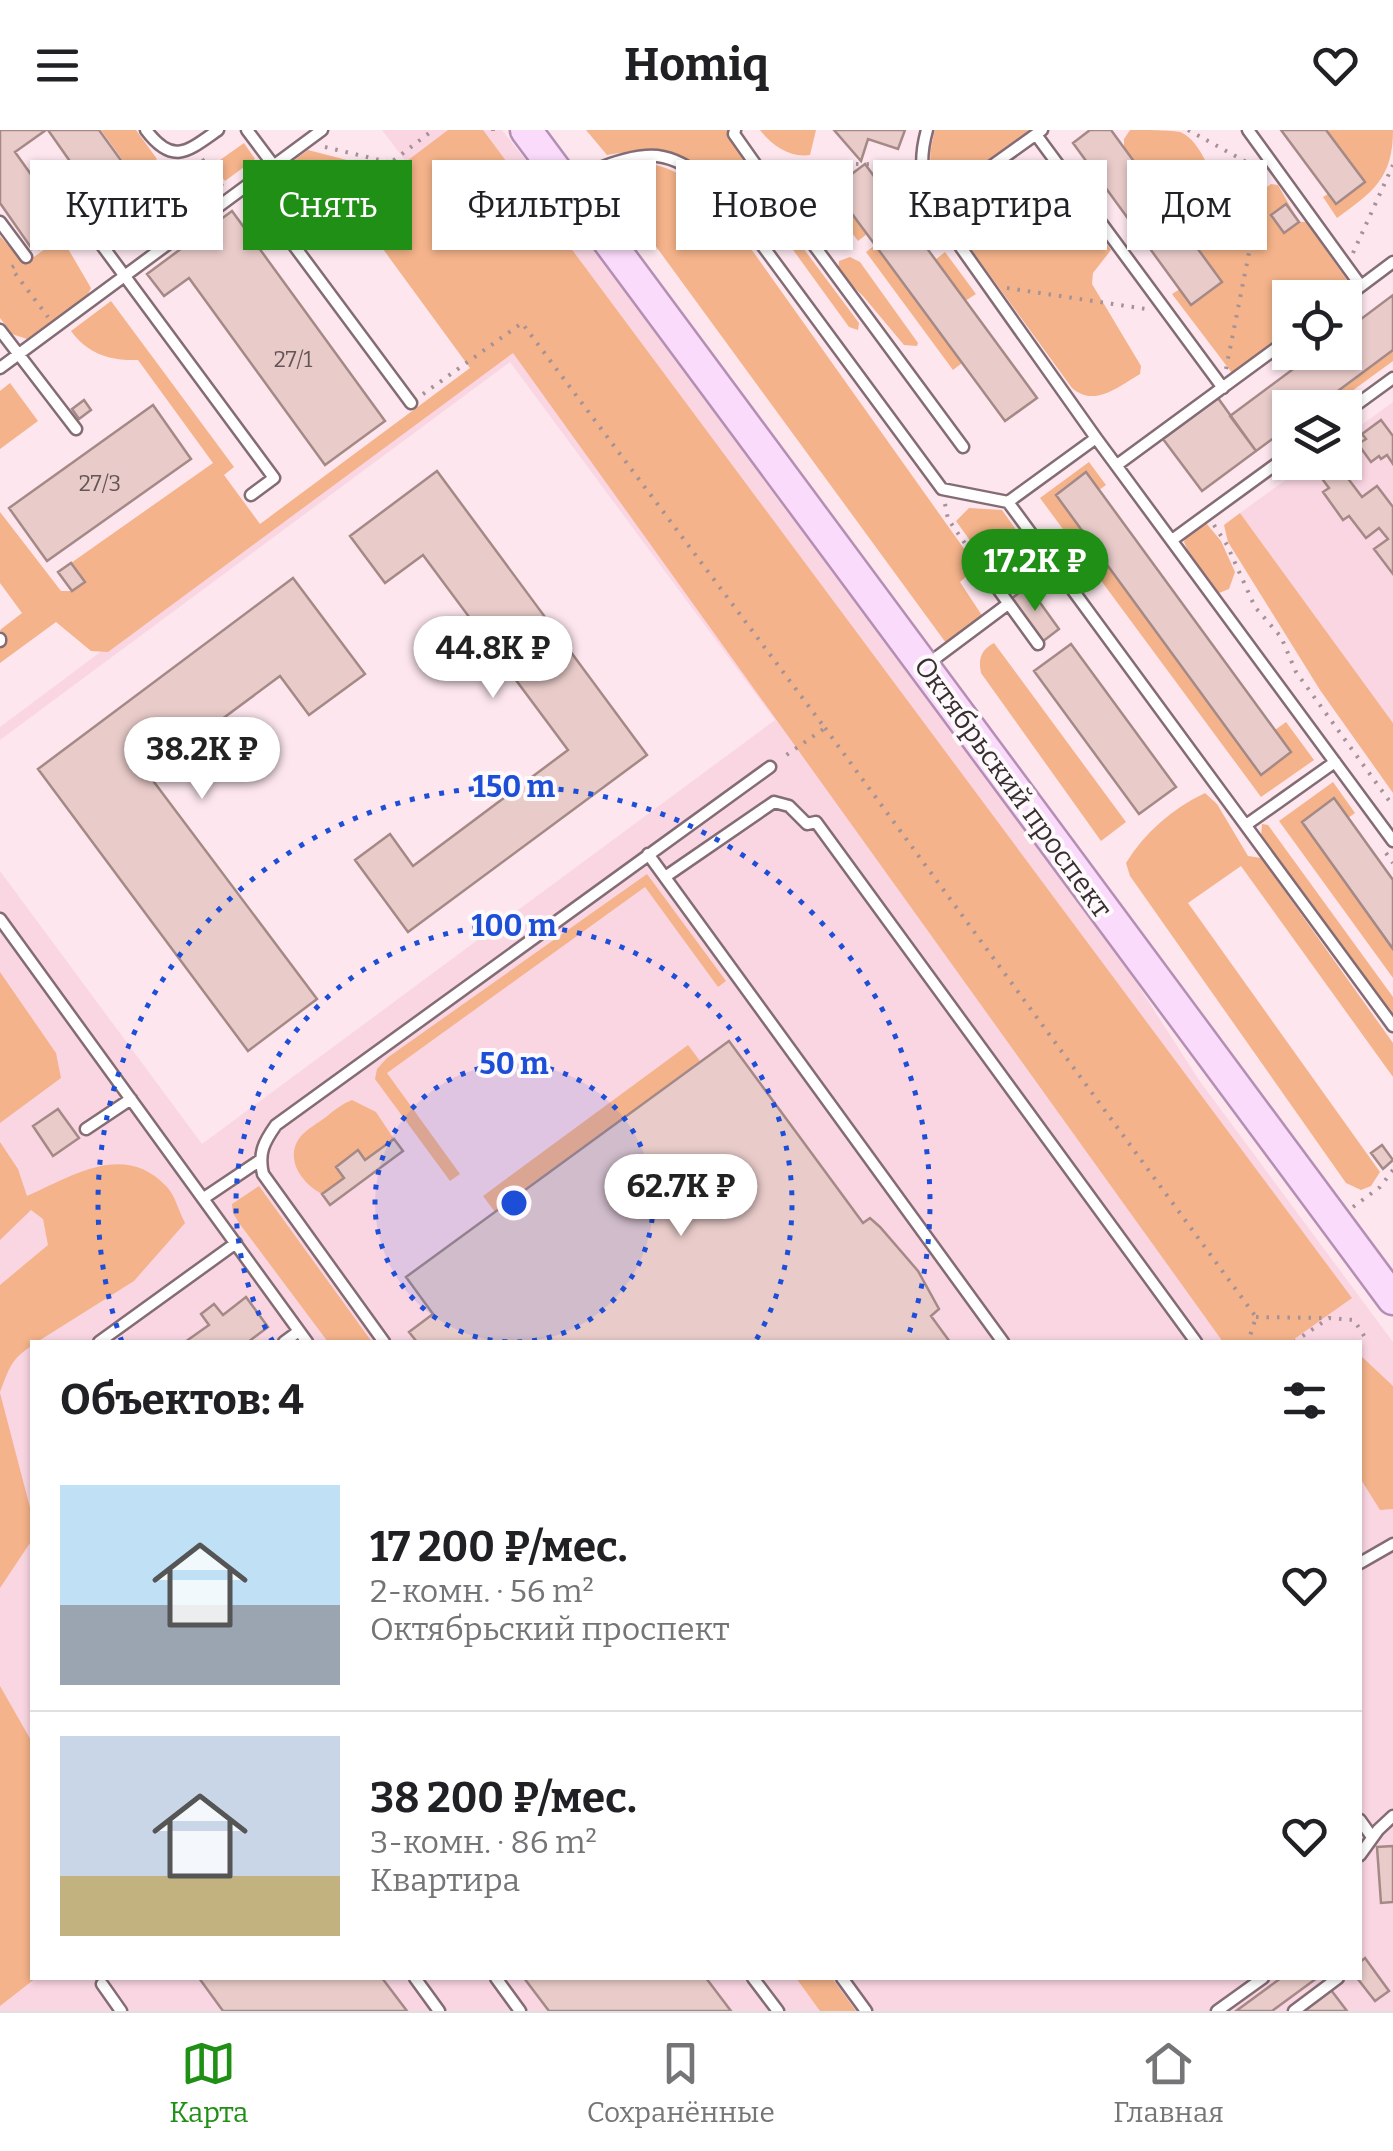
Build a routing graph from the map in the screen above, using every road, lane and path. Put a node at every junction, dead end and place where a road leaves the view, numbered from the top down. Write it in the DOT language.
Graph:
graph roads {
  1 [pos="146,130"];
  2 [pos="218,130"];
  3 [pos="248,130"];
  4 [pos="322,130"];
  5 [pos="433,130"];
  6 [pos="526,130"];
  7 [pos="735,130"];
  8 [pos="928,130"];
  9 [pos="1188,130"];
  10 [pos="1248,130"];
  11 [pos="1040,133"];
  12 [pos="306,143"];
  13 [pos="194,147"];
  14 [pos="172,152"];
  15 [pos="203,160"];
  16 [pos="270,160"];
  17 [pos="282,160"];
  18 [pos="378,160"];
  19 [pos="395,160"];
  20 [pos="549,160"];
  21 [pos="623,160"];
  22 [pos="752,160"];
  23 [pos="922,160"];
  24 [pos="1001,160"];
  25 [pos="1242,160"];
  26 [pos="676,163"];
  27 [pos="1393,165"];
  28 [pos="1267,174"];
  29 [pos="1288,184"];
  30 [pos="243,189"];
  31 [pos="0,222"];
  32 [pos="106,250"];
  33 [pos="297,250"];
  34 [pos="616,250"];
  35 [pos="766,250"];
  36 [pos="817,250"];
  37 [pos="963,250"];
  38 [pos="1249,250"];
  39 [pos="26,257"];
  40 [pos="1393,262"];
  41 [pos="1348,267"];
  42 [pos="125,276"];
  43 [pos="1357,280"];
  44 [pos="988,285"];
  45 [pos="1362,285"];
  46 [pos="1168,313"];
  47 [pos="56,328"];
  48 [pos="0,330"];
  49 [pos="1272,351"];
  50 [pos="19,354"];
  51 [pos="0,368"];
  52 [pos="1393,378"];
  53 [pos="1223,388"];
  54 [pos="1362,401"];
  55 [pos="412,403"];
  56 [pos="76,429"];
  57 [pos="1096,438"];
  58 [pos="963,447"];
  59 [pos="1117,466"];
  60 [pos="1272,467"];
  61 [pos="942,489"];
  62 [pos="251,495"];
  63 [pos="1008,502"];
  64 [pos="1206,515"];
  65 [pos="1031,533"];
  66 [pos="1172,540"];
  67 [pos="981,566"];
  68 [pos="1008,604"];
  69 [pos="1038,644"];
  70 [pos="924,666"];
  71 [pos="825,728"];
  72 [pos="1335,762"];
  73 [pos="770,766"];
  74 [pos="1393,806"];
  75 [pos="1246,824"];
  76 [pos="1388,845"];
  77 [pos="648,854"];
  78 [pos="1393,863"];
  79 [pos="665,877"];
  80 [pos="0,919"];
  81 [pos="1393,1026"];
  82 [pos="131,1099"];
  83 [pos="86,1130"];
  84 [pos="260,1160"];
  85 [pos="1393,1170"];
  86 [pos="204,1198"];
  87 [pos="1353,1207"];
  88 [pos="236,1244"];
  89 [pos="1393,1300"];
  90 [pos="1256,1317"];
  91 [pos="1329,1318"];
  92 [pos="299,1331"];
  93 [pos="1366,1338"];
  94 [pos="102,1340"];
  95 [pos="287,1340"];
  96 [pos="306,1340"];
  97 [pos="383,1340"];
  98 [pos="1003,1340"];
  99 [pos="1195,1340"];
  100 [pos="1249,1340"];
  101 [pos="1297,1340"];
  102 [pos="1393,1544"];
  103 [pos="1362,1562"];
  104 [pos="1393,1816"];
  105 [pos="1362,1823"];
  106 [pos="1372,1837"];
  107 [pos="1362,1852"];
  108 [pos="416,1980"];
  109 [pos="497,1980"];
  110 [pos="755,1980"];
  111 [pos="843,1980"];
  112 [pos="1260,1980"];
  113 [pos="1335,1980"];
  114 [pos="102,1984"];
  115 [pos="121,2011"];
  116 [pos="439,2011"];
  117 [pos="520,2011"];
  118 [pos="778,2011"];
  119 [pos="866,2011"];
  120 [pos="1217,2011"];
  121 [pos="1294,2011"];
  1 -- 14 [label="lane"];
  2 -- 13 [label="lane"];
  3 -- 16 [label="lane"];
  4 -- 12 [label="lane"];
  5 -- 19 [label="path"];
  6 -- 20 [label="main road, Октябрьский проспект"];
  7 -- 22 [label="lane"];
  8 -- 23 [label="lane"];
  9 -- 25 [label="path"];
  10 -- 29 [label="lane"];
  11 -- 24 [label="lane"];
  11 -- 46 [label="lane"];
  12 -- 17 [label="lane"];
  12 -- 18 [label="path"];
  13 -- 14 [label="lane"];
  13 -- 15 [label="path"];
  14 -- 39 [label="path"];
  21 -- 26 [label="lane"];
  27 -- 41 [label="path"];
  28 -- 29 [label="path"];
  29 -- 41 [label="lane"];
  30 -- 42 [label="lane"];
  31 -- 39 [label="lane"];
  32 -- 42 [label="lane"];
  33 -- 55 [label="lane"];
  34 -- 70 [label="main road, Октябрьский проспект"];
  35 -- 61 [label="lane"];
  36 -- 58 [label="lane"];
  37 -- 44 [label="lane"];
  38 -- 53 [label="path"];
  39 -- 47 [label="path"];
  40 -- 45 [label="lane"];
  41 -- 43 [label="lane"];
  42 -- 47 [label="lane"];
  42 -- 62 [label="lane"];
  44 -- 46 [label="path"];
  44 -- 57 [label="lane"];
  46 -- 53 [label="lane"];
  47 -- 50 [label="lane"];
  48 -- 50 [label="lane"];
  49 -- 53 [label="lane"];
  50 -- 51 [label="lane"];
  50 -- 56 [label="lane"];
  52 -- 54 [label="lane"];
  53 -- 59 [label="lane"];
  55 -- 71 [label="path"];
  57 -- 59 [label="lane"];
  57 -- 63 [label="lane"];
  59 -- 66 [label="lane"];
  60 -- 64 [label="lane"];
  61 -- 63 [label="lane"];
  61 -- 67 [label="path"];
  63 -- 65 [label="lane"];
  64 -- 66 [label="lane"];
  64 -- 74 [label="path"];
  65 -- 67 [label="path"];
  65 -- 75 [label="lane"];
  66 -- 72 [label="lane"];
  67 -- 68 [label="lane"];
  68 -- 69 [label="lane"];
  68 -- 70 [label="lane"];
  70 -- 89 [label="main road, Октябрьский проспект"];
  71 -- 73 [label="path"];
  71 -- 90 [label="path"];
  72 -- 75 [label="lane"];
  72 -- 76 [label="lane"];
  73 -- 77 [label="lane"];
  75 -- 81 [label="lane"];
  76 -- 78 [label="path"];
  77 -- 79 [label="lane"];
  77 -- 84 [label="lane"];
  79 -- 98 [label="lane"];
  79 -- 99 [label="lane"];
  80 -- 82 [label="lane"];
  82 -- 83 [label="lane"];
  82 -- 86 [label="lane"];
  84 -- 86 [label="lane"];
  84 -- 97 [label="lane"];
  85 -- 87 [label="path"];
  86 -- 88 [label="lane"];
  88 -- 92 [label="lane"];
  88 -- 94 [label="lane"];
  90 -- 91 [label="path"];
  90 -- 100 [label="path"];
  91 -- 93 [label="path"];
  91 -- 101 [label="path"];
  92 -- 95 [label="lane"];
  92 -- 96 [label="lane"];
  102 -- 103 [label="lane"];
  104 -- 106 [label="lane"];
  105 -- 106 [label="lane"];
  106 -- 107 [label="lane"];
  108 -- 116 [label="lane"];
  109 -- 117 [label="lane"];
  110 -- 118 [label="lane"];
  111 -- 119 [label="lane"];
  112 -- 120 [label="lane"];
  113 -- 121 [label="lane"];
  114 -- 115 [label="lane"];
}
